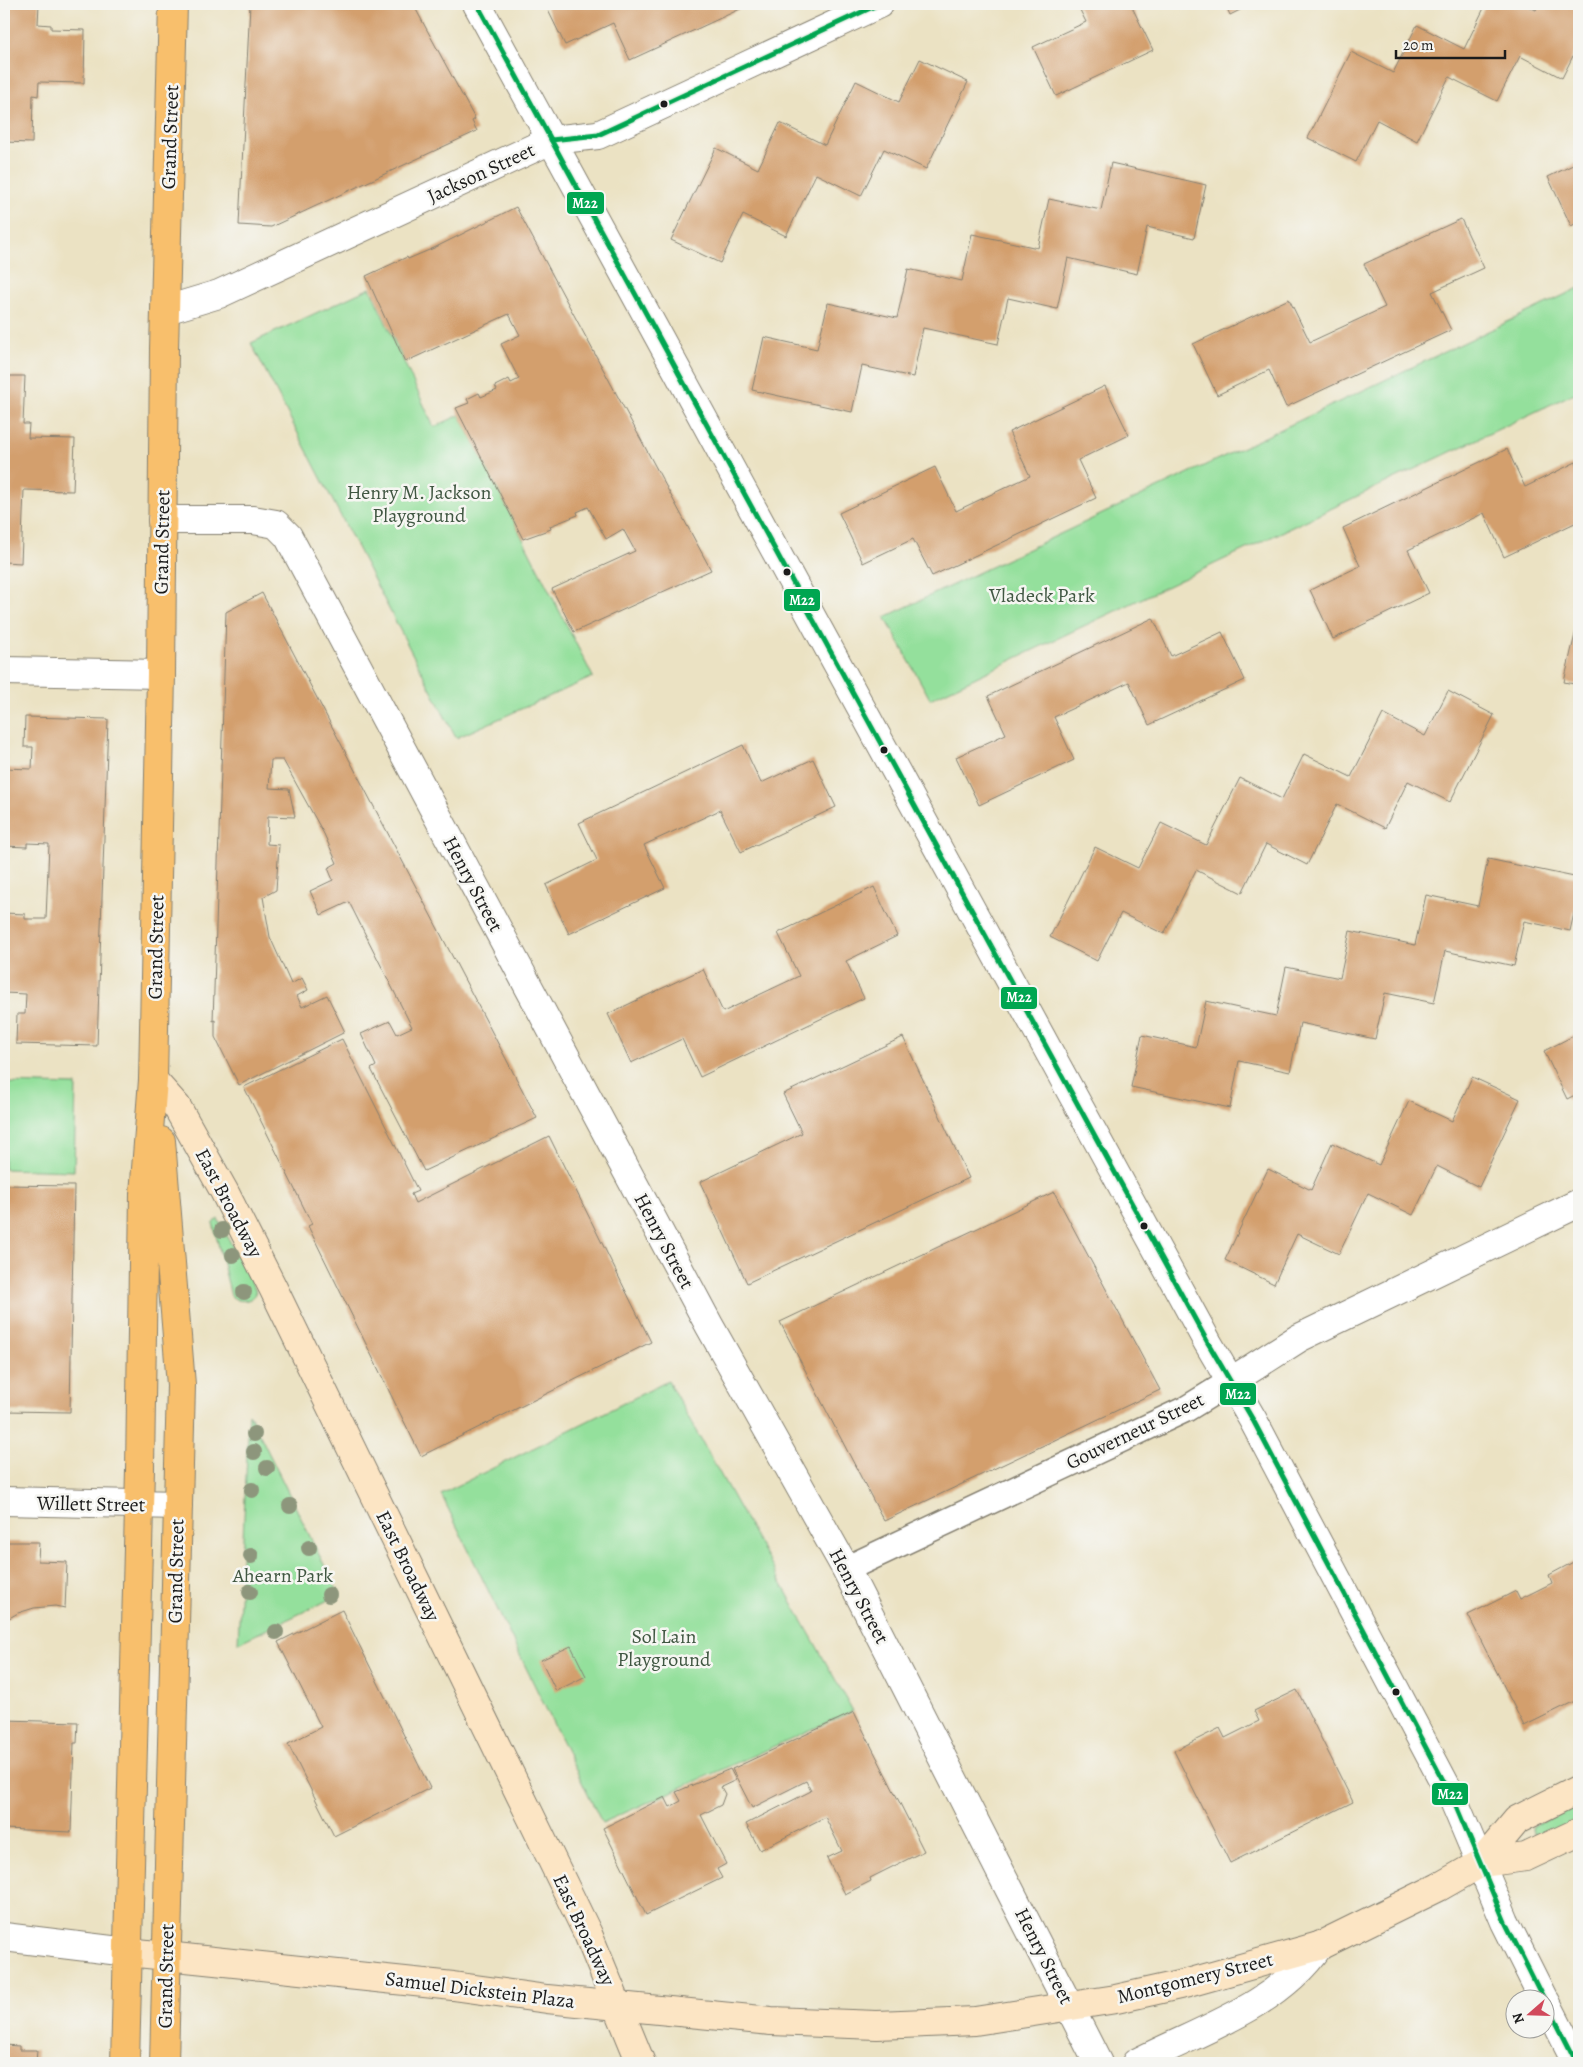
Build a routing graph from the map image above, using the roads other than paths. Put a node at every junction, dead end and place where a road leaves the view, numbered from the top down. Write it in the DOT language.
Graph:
graph roads {
  1 [pos="173,4"];
  2 [pos="477,4"];
  3 [pos="879,4"];
  4 [pos="551,140"];
  5 [pos="166,310"];
  6 [pos="162,520"];
  7 [pos="4,671"];
  8 [pos="161,674"];
  9 [pos="153,1080"];
  10 [pos="1579,1203"];
  11 [pos="1230,1382"];
  12 [pos="4,1501"];
  13 [pos="139,1505"];
  14 [pos="178,1505"];
  15 [pos="846,1569"];
  16 [pos="1579,1789"];
  17 [pos="1579,1832"];
  18 [pos="1481,1863"];
  19 [pos="4,1937"];
  20 [pos="1319,1946"];
  21 [pos="128,1952"];
  22 [pos="167,1956"];
  23 [pos="1539,1990"];
  24 [pos="617,2005"];
  25 [pos="1070,2007"];
  26 [pos="1556,2022"];
  27 [pos="125,2063"];
  28 [pos="164,2063"];
  29 [pos="641,2063"];
  30 [pos="1098,2063"];
  31 [pos="1136,2063"];
  32 [pos="1577,2063"];
  1 -- 5 [label="main road, Grand Street"];
  2 -- 4 [label="street"];
  3 -- 4 [label="street, Jackson Street"];
  4 -- 5 [label="street, Jackson Street"];
  4 -- 11 [label="street"];
  5 -- 6 [label="main road, Grand Street"];
  6 -- 8 [label="main road, Grand Street"];
  6 -- 15 [label="street, Henry Street"];
  7 -- 8 [label="street"];
  8 -- 9 [label="main road, Grand Street"];
  9 -- 13 [label="main road, Grand Street"];
  9 -- 14 [label="main road, Grand Street"];
  9 -- 24 [label="main road, East Broadway"];
  10 -- 11 [label="street, Gouverneur Street"];
  11 -- 15 [label="street, Gouverneur Street"];
  11 -- 18 [label="street"];
  12 -- 13 [label="street, Willett Street"];
  13 -- 14 [label="street, Willett Street"];
  13 -- 21 [label="main road, Grand Street"];
  14 -- 22 [label="main road, Grand Street"];
  15 -- 25 [label="street, Henry Street"];
  16 -- 18 [label="main road, Montgomery Street"];
  17 -- 18 [label="main road, Montgomery Street"];
  18 -- 20 [label="main road, Montgomery Street"];
  18 -- 23 [label="street"];
  19 -- 21 [label="street"];
  20 -- 25 [label="main road, Montgomery Street"];
  20 -- 31 [label="street, Montgomery Street"];
  21 -- 22 [label="main road, Samuel Dickstein Plaza"];
  21 -- 27 [label="main road, Grand Street"];
  22 -- 24 [label="main road, Samuel Dickstein Plaza"];
  22 -- 28 [label="main road, Grand Street"];
  24 -- 25 [label="main road, Samuel Dickstein Plaza"];
  24 -- 29 [label="main road, East Broadway"];
  25 -- 30 [label="street, Henry Street"];
  26 -- 32 [label="street"];
}
